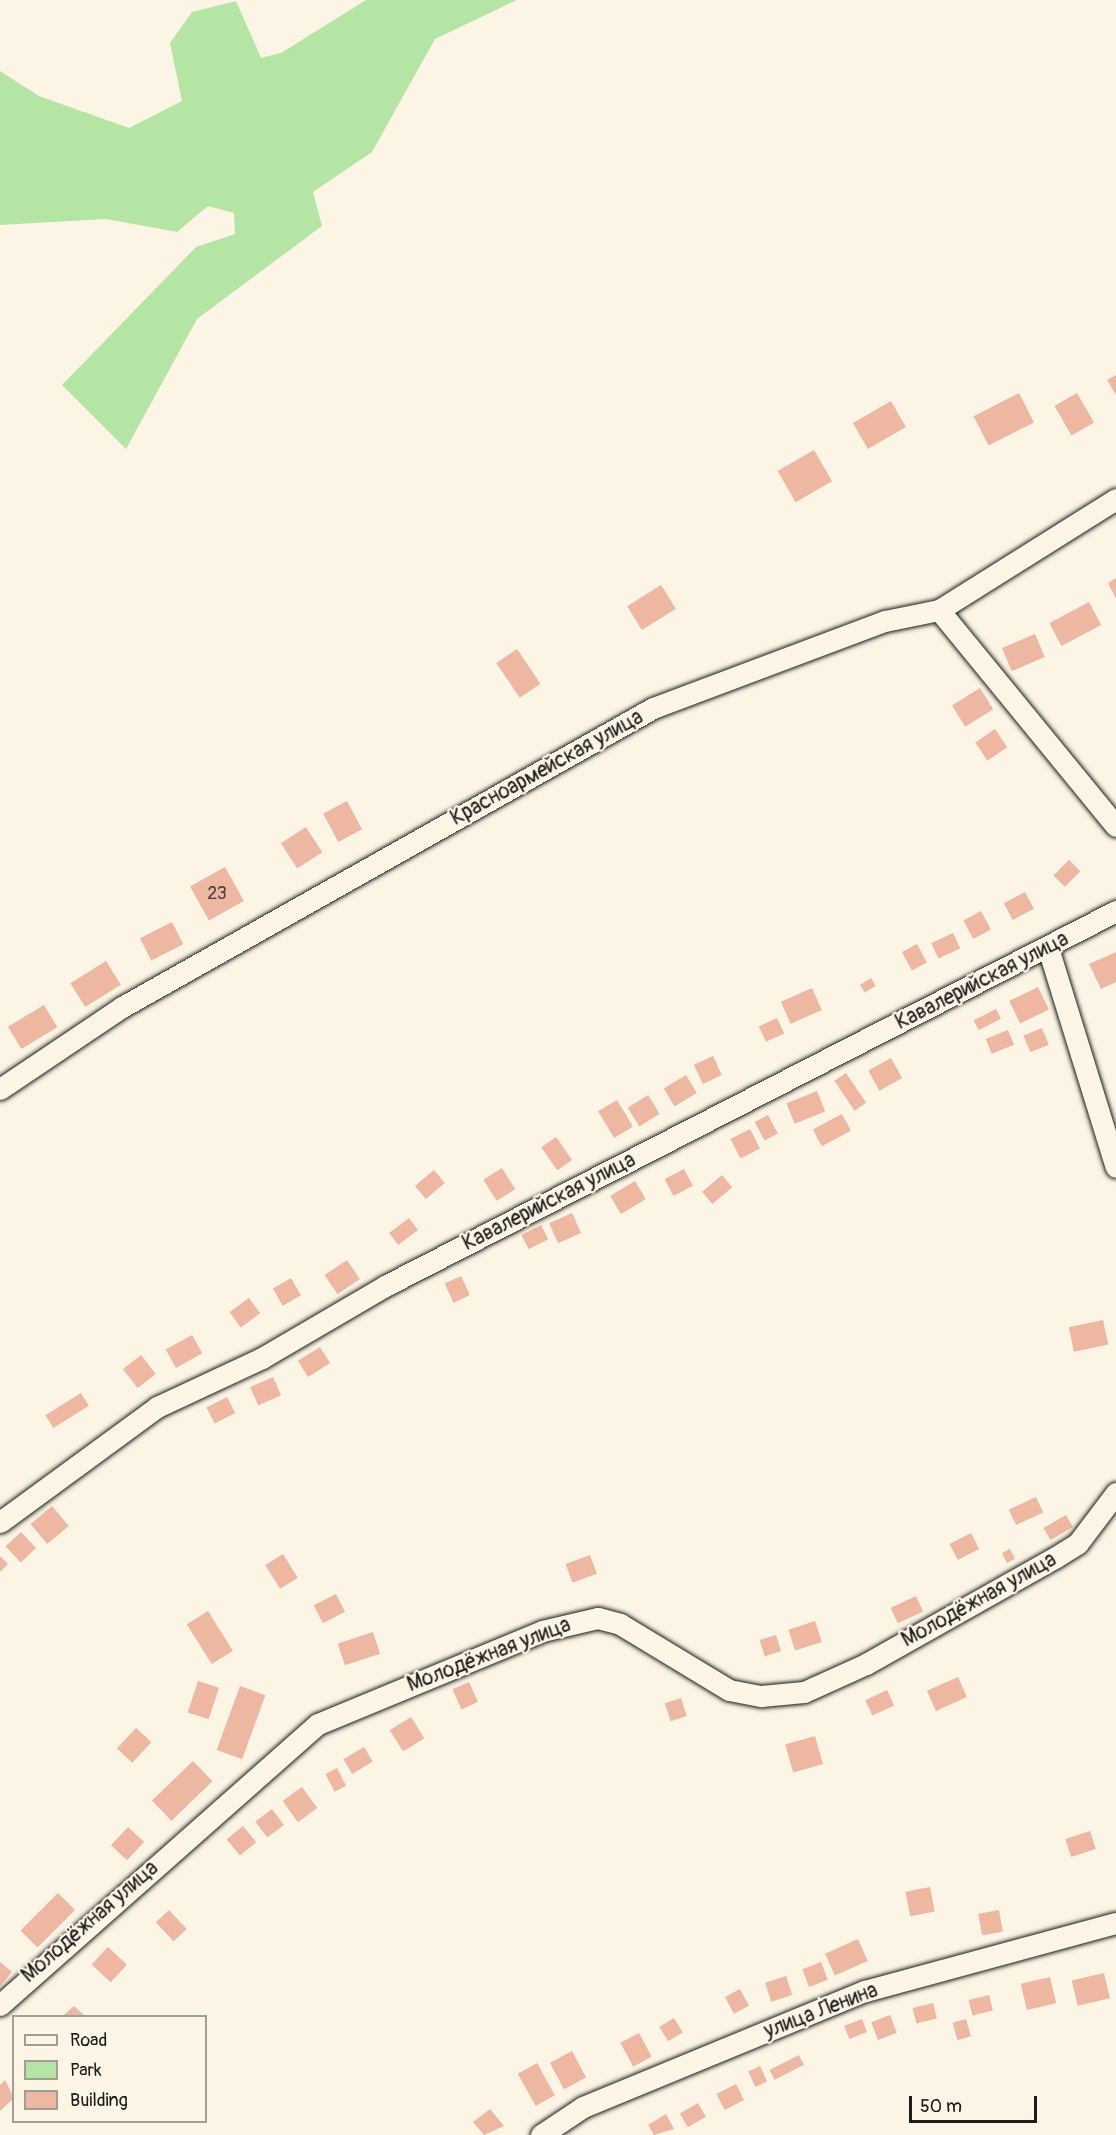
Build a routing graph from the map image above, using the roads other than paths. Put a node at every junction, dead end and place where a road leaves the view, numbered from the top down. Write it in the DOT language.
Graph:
graph roads {
  1 [pos="1116,499"];
  2 [pos="939,610"];
  3 [pos="1116,826"];
  4 [pos="1116,911"];
  5 [pos="1048,948"];
  6 [pos="0,1089"];
  7 [pos="1116,1167"];
  8 [pos="1116,1493"];
  9 [pos="0,1522"];
  10 [pos="1116,1923"];
  11 [pos="0,2005"];
  12 [pos="540,2135"];
  1 -- 2 [label="street, Красноармейская улица"];
  2 -- 3 [label="street"];
  2 -- 6 [label="street, Красноармейская улица"];
  4 -- 5 [label="street, Кавалерийская улица"];
  5 -- 7 [label="street"];
  5 -- 9 [label="street, Кавалерийская улица"];
  8 -- 11 [label="street, Молодёжная улица"];
  10 -- 12 [label="street, улица Ленина"];
}
